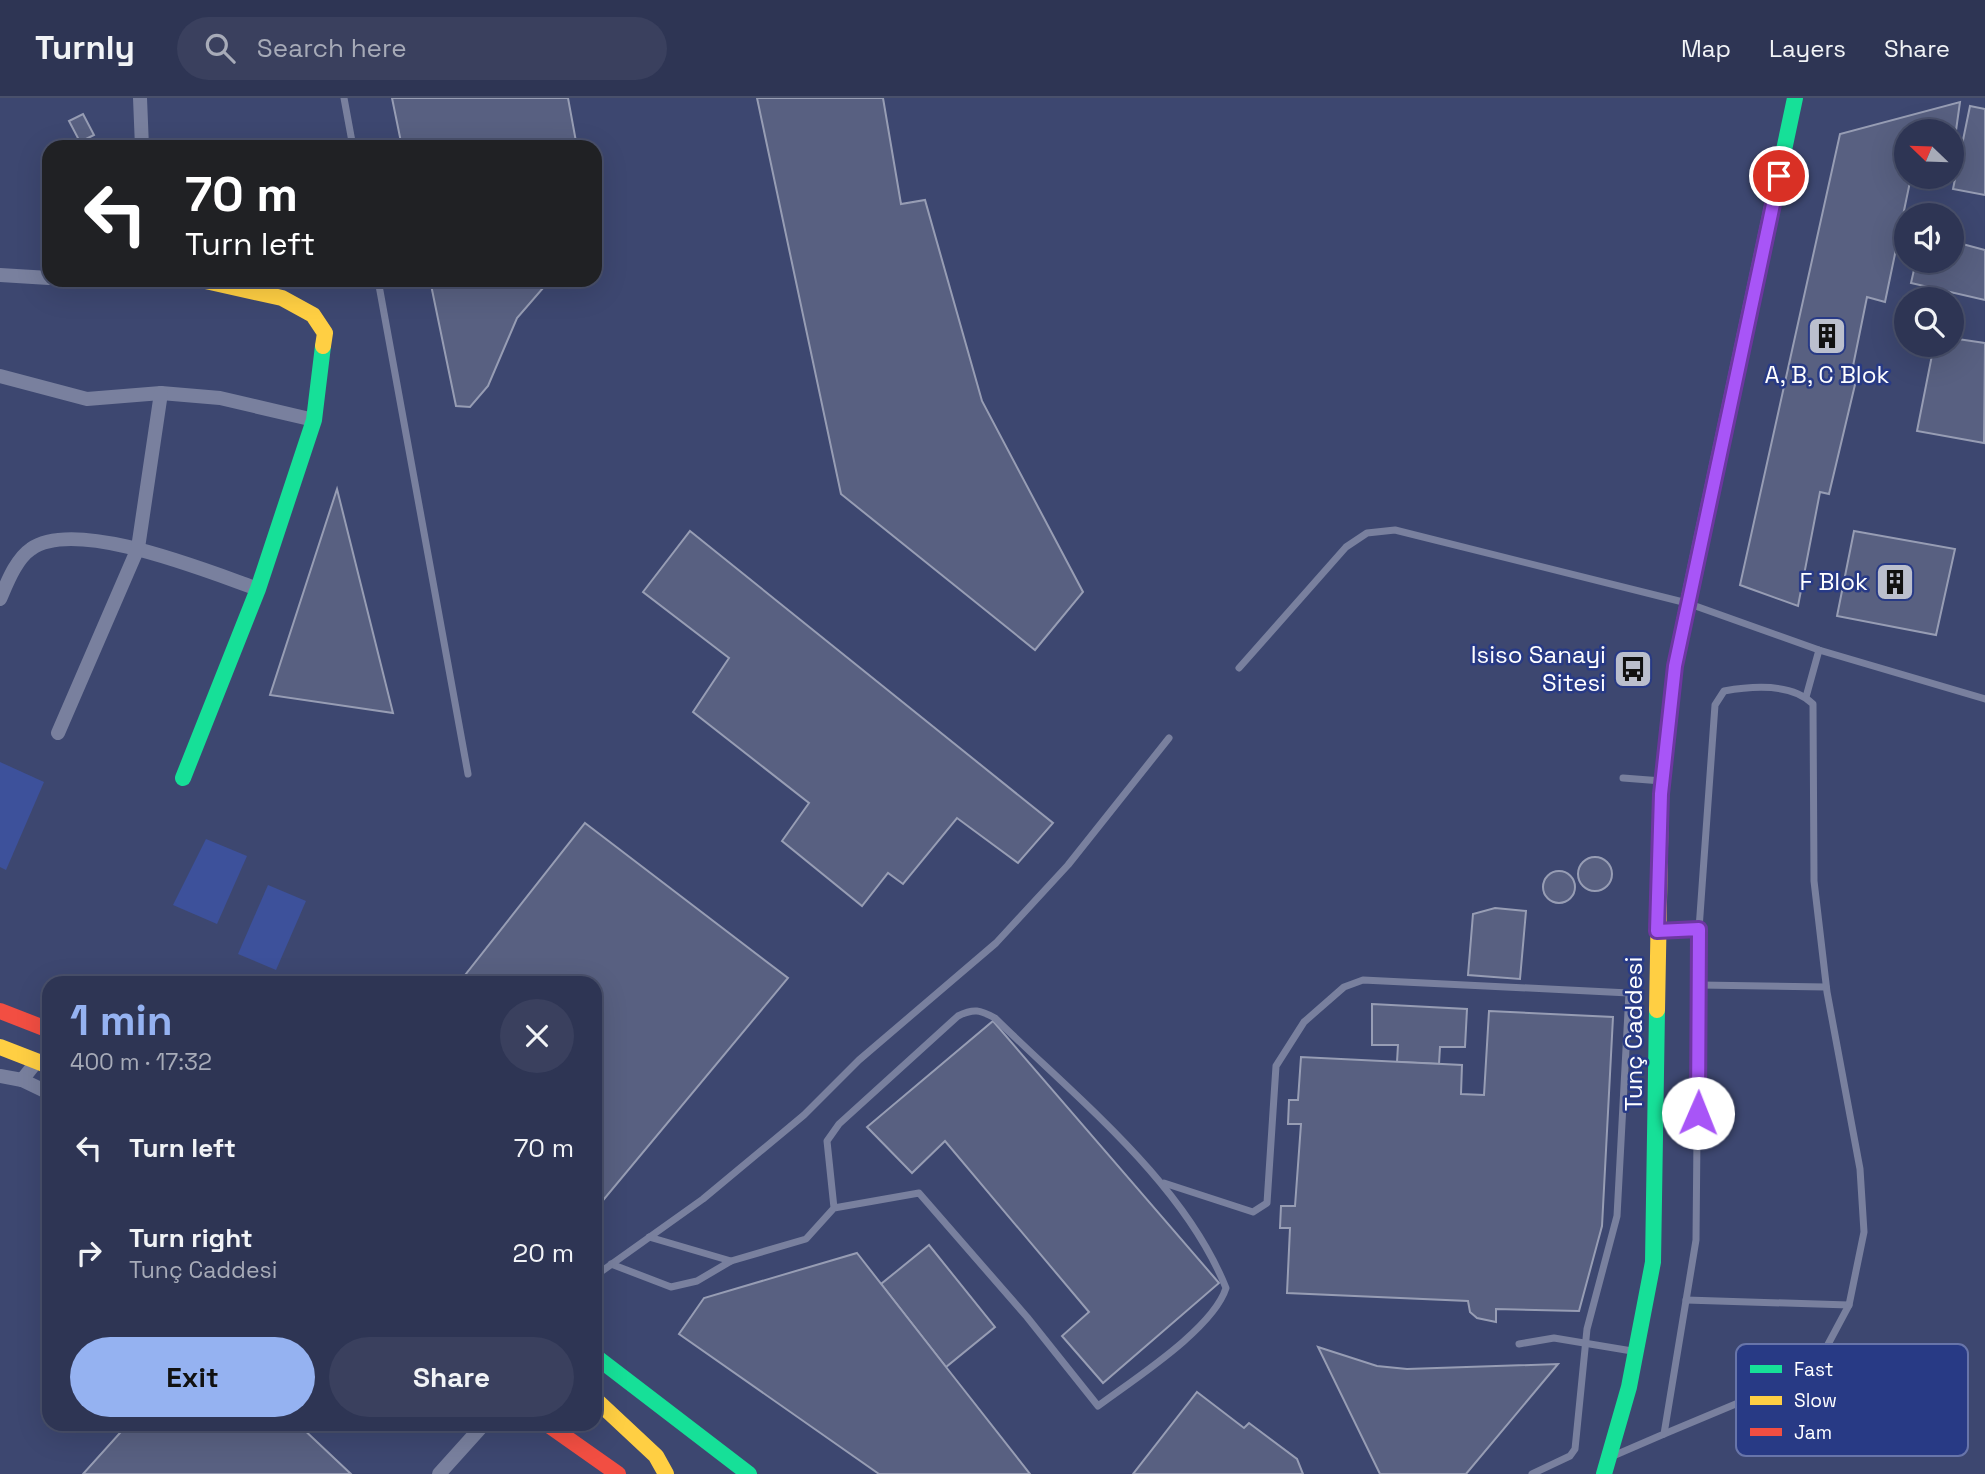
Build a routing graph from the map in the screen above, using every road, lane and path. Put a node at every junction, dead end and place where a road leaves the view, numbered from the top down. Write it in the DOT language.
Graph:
graph roads {
  1 [pos="140,98"];
  2 [pos="344,98"];
  3 [pos="1776,98"];
  4 [pos="1795,98"];
  5 [pos="1790,128"];
  6 [pos="142,140"];
  7 [pos="352,140"];
  8 [pos="0,275"];
  9 [pos="42,278"];
  10 [pos="232,287"];
  11 [pos="379,287"];
  12 [pos="0,376"];
  13 [pos="161,393"];
  14 [pos="314,420"];
  15 [pos="138,548"];
  16 [pos="258,589"];
  17 [pos="0,599"];
  18 [pos="1687,603"];
  19 [pos="1818,650"];
  20 [pos="1239,668"];
  21 [pos="1806,697"];
  22 [pos="1985,699"];
  23 [pos="58,733"];
  24 [pos="1169,738"];
  25 [pos="468,774"];
  26 [pos="183,778"];
  27 [pos="1623,778"];
  28 [pos="1662,781"];
  29 [pos="1699,929"];
  30 [pos="1657,931"];
  31 [pos="1700,985"];
  32 [pos="1826,987"];
  33 [pos="0,1011"];
  34 [pos="42,1027"];
  35 [pos="0,1047"];
  36 [pos="42,1064"];
  37 [pos="42,1065"];
  38 [pos="0,1076"];
  39 [pos="22,1080"];
  40 [pos="42,1090"];
  41 [pos="1163,1183"];
  42 [pos="834,1208"];
  43 [pos="649,1237"];
  44 [pos="731,1261"];
  45 [pos="611,1264"];
  46 [pos="602,1271"];
  47 [pos="1686,1300"];
  48 [pos="1849,1305"];
  49 [pos="1585,1341"];
  50 [pos="1519,1344"];
  51 [pos="1828,1344"];
  52 [pos="1636,1351"];
  53 [pos="602,1361"];
  54 [pos="1736,1404"];
  55 [pos="602,1406"];
  56 [pos="478,1431"];
  57 [pos="557,1431"];
  58 [pos="1664,1434"];
  59 [pos="1606,1466"];
  60 [pos="439,1474"];
  61 [pos="618,1474"];
  62 [pos="666,1474"];
  63 [pos="749,1474"];
  64 [pos="1532,1474"];
  1 -- 6 [label="street"];
  2 -- 7 [label="lane"];
  3 -- 5 [label="main road"];
  4 -- 5 [label="main road, Tunç Caddesi"];
  5 -- 18 [label="main road, Tunç Caddesi"];
  8 -- 9 [label="street"];
  10 -- 14 [label="main road"];
  11 -- 25 [label="lane"];
  12 -- 13 [label="street"];
  13 -- 14 [label="street"];
  13 -- 15 [label="street"];
  14 -- 16 [label="main road"];
  15 -- 16 [label="street"];
  15 -- 17 [label="street"];
  15 -- 23 [label="street"];
  16 -- 26 [label="main road"];
  18 -- 19 [label="lane"];
  18 -- 20 [label="lane"];
  18 -- 28 [label="main road, Tunç Caddesi"];
  19 -- 21 [label="lane"];
  19 -- 22 [label="lane"];
  21 -- 29 [label="lane"];
  21 -- 32 [label="lane"];
  24 -- 43 [label="lane"];
  27 -- 28 [label="lane"];
  28 -- 30 [label="main road, Tunç Caddesi"];
  29 -- 30 [label="lane"];
  29 -- 31 [label="lane"];
  30 -- 52 [label="main road, Tunç Caddesi"];
  31 -- 32 [label="lane"];
  31 -- 47 [label="lane"];
  32 -- 48 [label="lane"];
  33 -- 34 [label="main road"];
  35 -- 36 [label="main road"];
  37 -- 39 [label="street"];
  38 -- 39 [label="street"];
  39 -- 40 [label="street"];
  41 -- 42 [label="lane"];
  41 -- 42 [label="lane"];
  41 -- 49 [label="lane"];
  42 -- 44 [label="lane"];
  43 -- 44 [label="lane"];
  43 -- 45 [label="lane"];
  44 -- 45 [label="lane"];
  45 -- 46 [label="lane"];
  47 -- 48 [label="lane"];
  47 -- 58 [label="lane"];
  48 -- 51 [label="lane"];
  49 -- 50 [label="lane"];
  49 -- 52 [label="lane"];
  49 -- 64 [label="lane"];
  52 -- 59 [label="main road, Tunç Caddesi"];
  53 -- 63 [label="main road"];
  54 -- 58 [label="lane"];
  55 -- 62 [label="main road"];
  56 -- 60 [label="street"];
  57 -- 61 [label="main road"];
  58 -- 59 [label="lane"];
}
